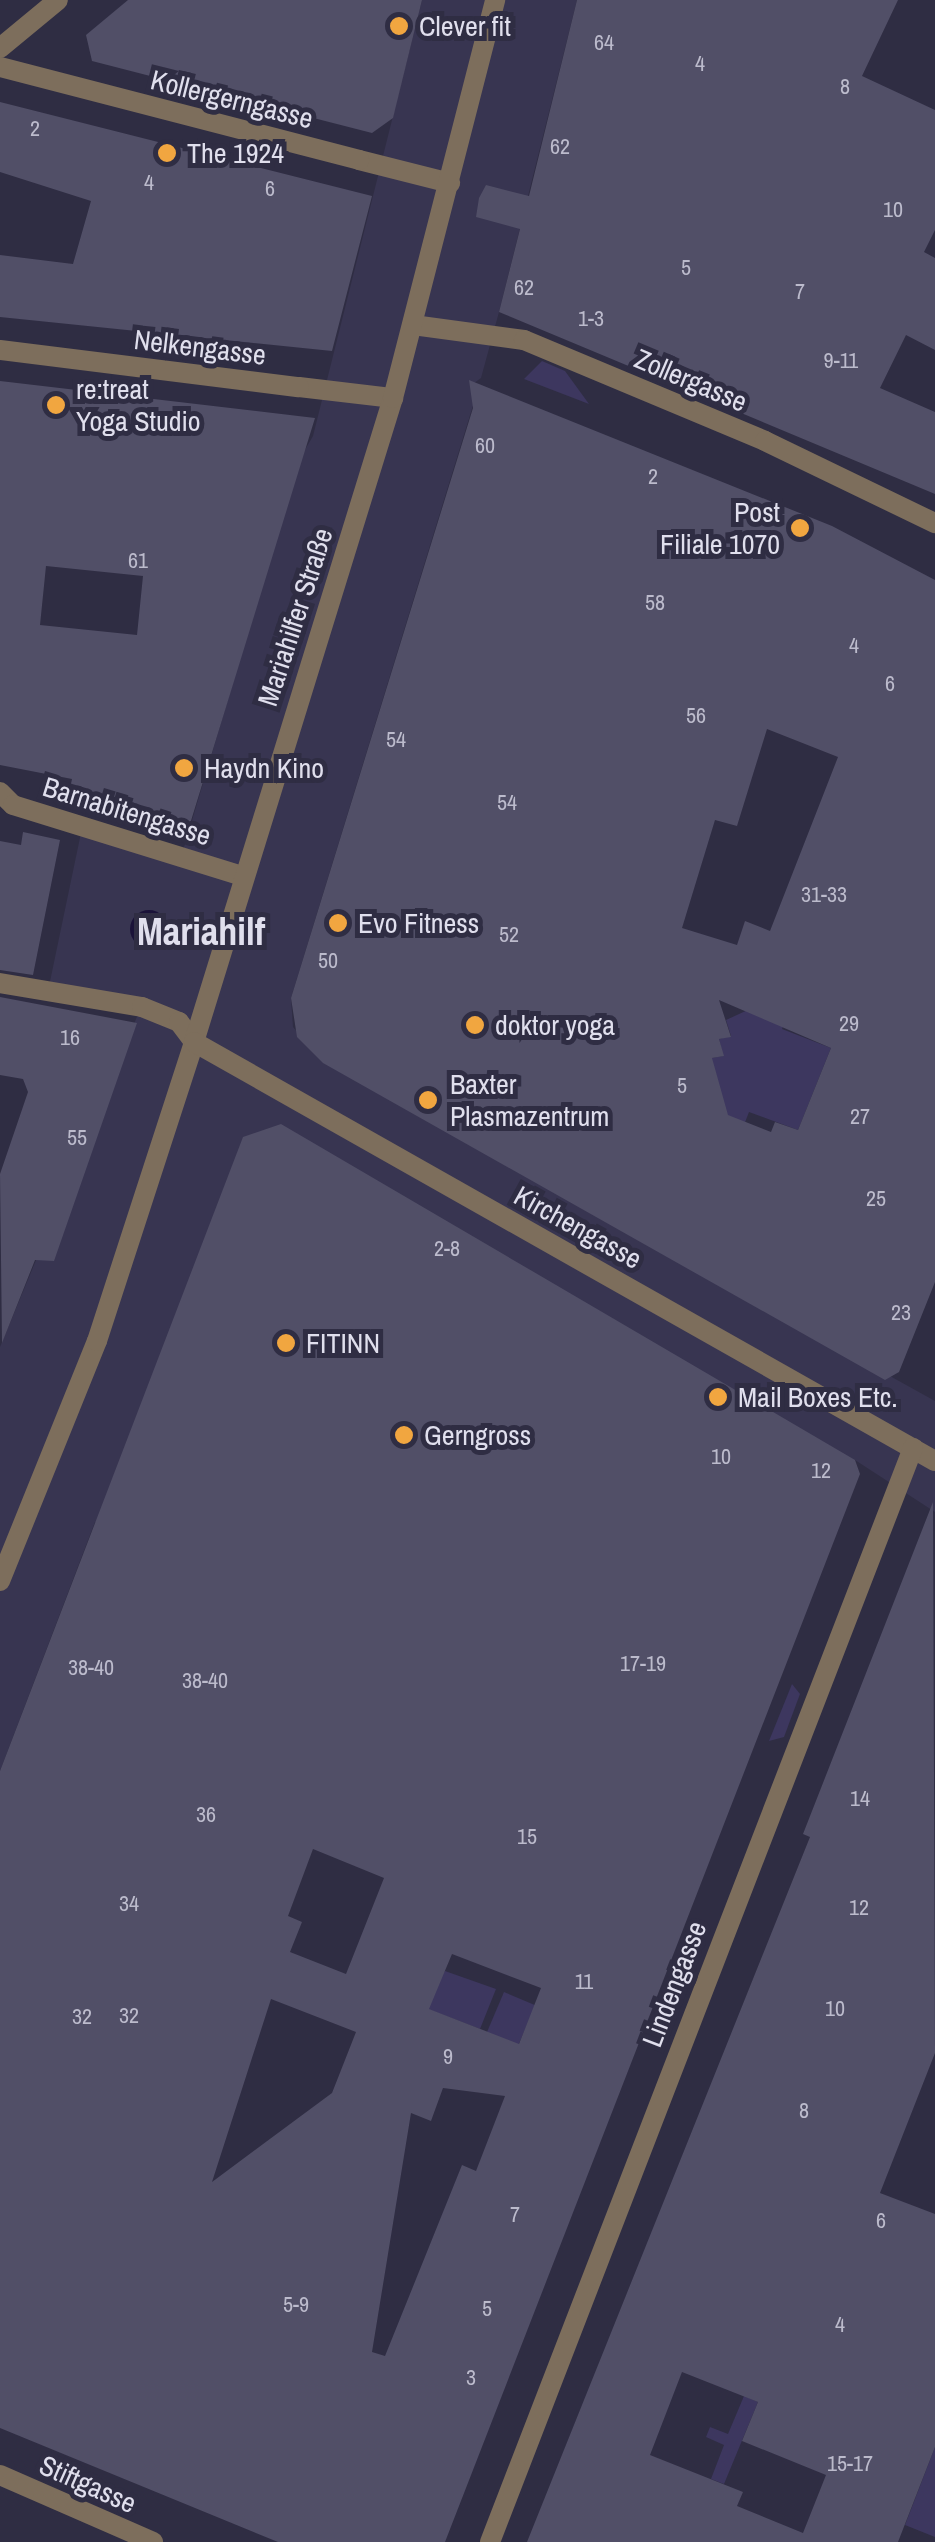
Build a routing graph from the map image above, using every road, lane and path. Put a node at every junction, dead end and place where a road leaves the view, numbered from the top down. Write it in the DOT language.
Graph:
graph roads {
  1 [pos="58,0"];
  2 [pos="495,0"];
  3 [pos="0,48"];
  4 [pos="0,68"];
  5 [pos="450,183"];
  6 [pos="413,325"];
  7 [pos="0,350"];
  8 [pos="393,398"];
  9 [pos="935,523"];
  10 [pos="0,792"];
  11 [pos="242,876"];
  12 [pos="0,982"];
  13 [pos="194,1042"];
  14 [pos="913,1448"];
  15 [pos="935,1461"];
  16 [pos="0,1581"];
  17 [pos="0,2475"];
  18 [pos="153,2542"];
  19 [pos="490,2542"];
  1 -- 3 [label="street"];
  2 -- 5 [label="street, Mariahilfer Straße"];
  4 -- 5 [label="street, Kollergerngasse"];
  5 -- 6 [label="street, Mariahilfer Straße"];
  6 -- 8 [label="street, Mariahilfer Straße"];
  6 -- 9 [label="street, Zollergasse"];
  7 -- 8 [label="street, Nelkengasse"];
  8 -- 11 [label="street, Mariahilfer Straße"];
  10 -- 11 [label="street, Barnabitengasse"];
  11 -- 13 [label="street, Mariahilfer Straße"];
  12 -- 13 [label="street"];
  13 -- 14 [label="street, Kirchengasse"];
  13 -- 16 [label="street, Mariahilfer Straße"];
  14 -- 15 [label="street, Kirchengasse"];
  14 -- 19 [label="street, Lindengasse"];
  17 -- 18 [label="street, Stiftgasse"];
}
